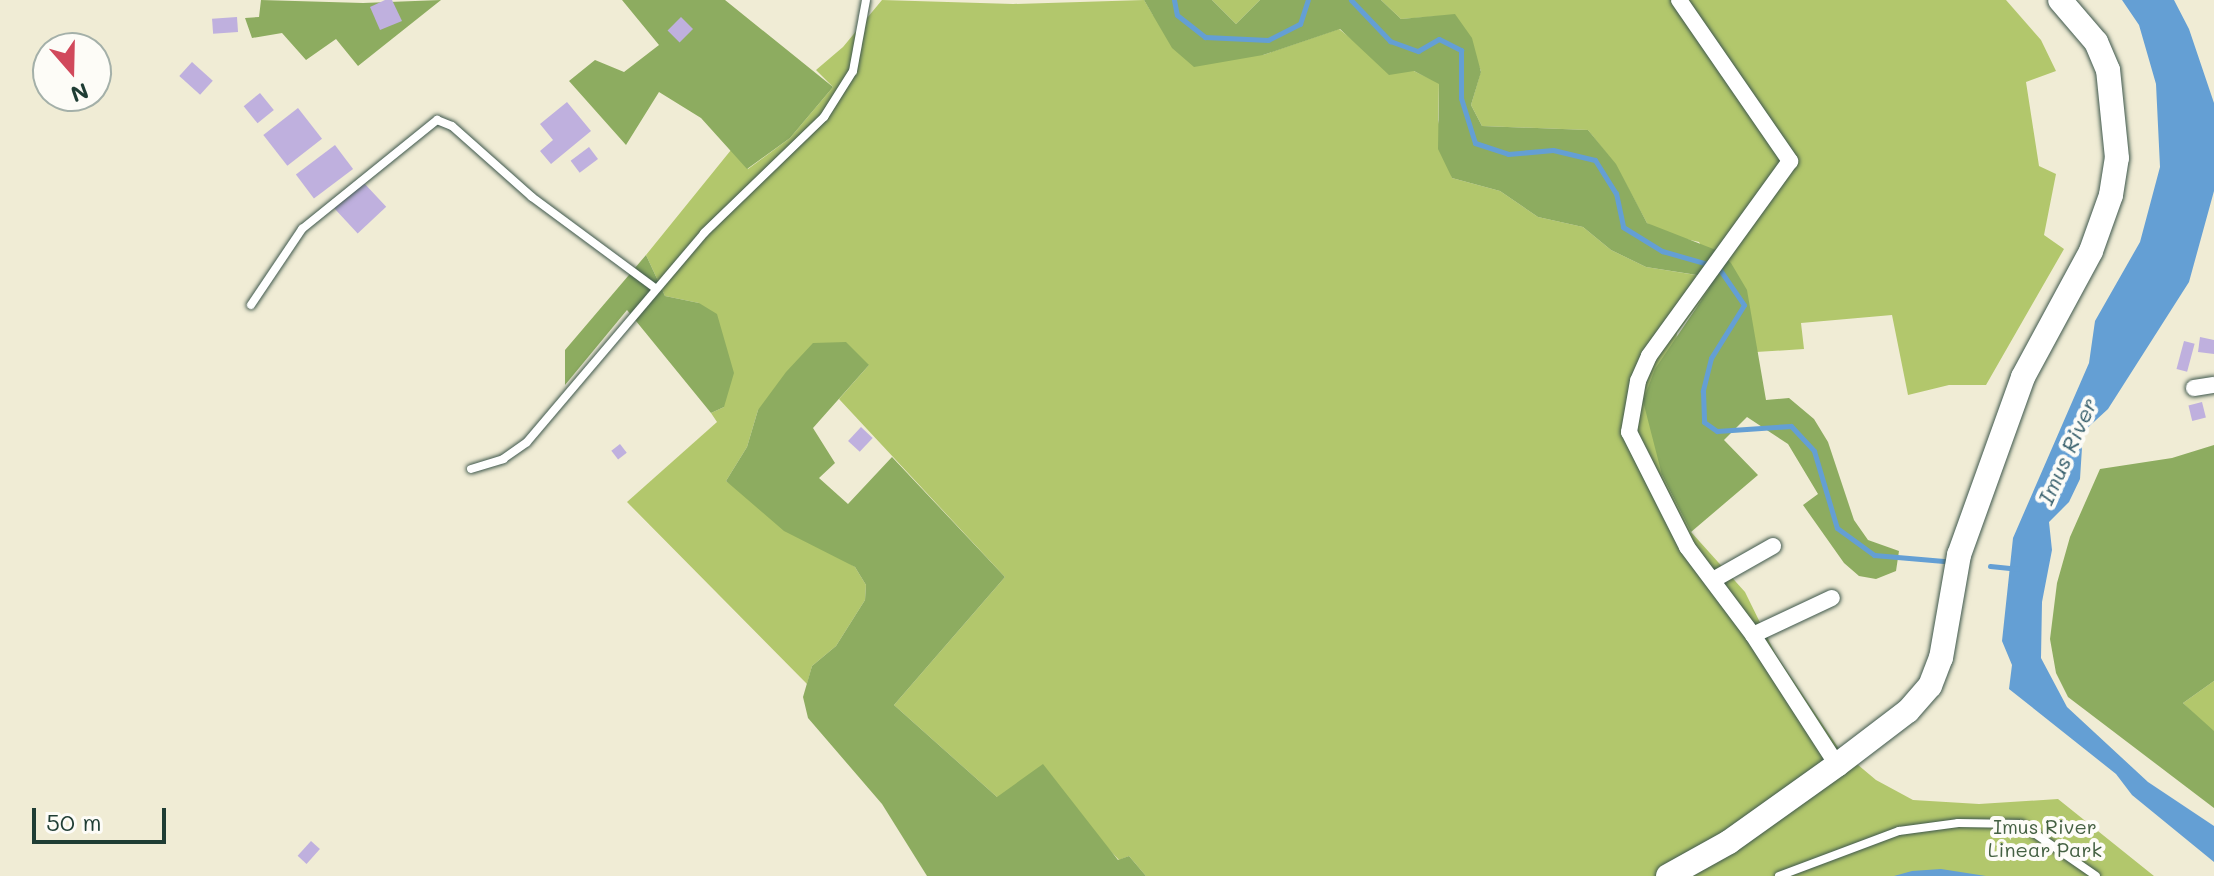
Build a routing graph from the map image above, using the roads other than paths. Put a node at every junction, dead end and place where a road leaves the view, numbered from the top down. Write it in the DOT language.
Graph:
graph roads {
  1 [pos="866,0"];
  2 [pos="1679,0"];
  3 [pos="2060,0"];
  4 [pos="655,288"];
  5 [pos="251,305"];
  6 [pos="2214,385"];
  7 [pos="2194,388"];
  8 [pos="471,469"];
  9 [pos="1773,546"];
  10 [pos="1713,580"];
  11 [pos="1832,598"];
  12 [pos="1753,635"];
  13 [pos="1837,765"];
  14 [pos="1668,876"];
  15 [pos="1779,876"];
  16 [pos="2096,876"];
  1 -- 4 [label="lane"];
  2 -- 10 [label="street"];
  3 -- 13 [label="main road"];
  4 -- 5 [label="lane"];
  4 -- 8 [label="lane"];
  6 -- 7 [label="street"];
  9 -- 10 [label="street"];
  10 -- 12 [label="street"];
  11 -- 12 [label="street"];
  12 -- 13 [label="street"];
  13 -- 14 [label="main road"];
  15 -- 16 [label="lane"];
}
